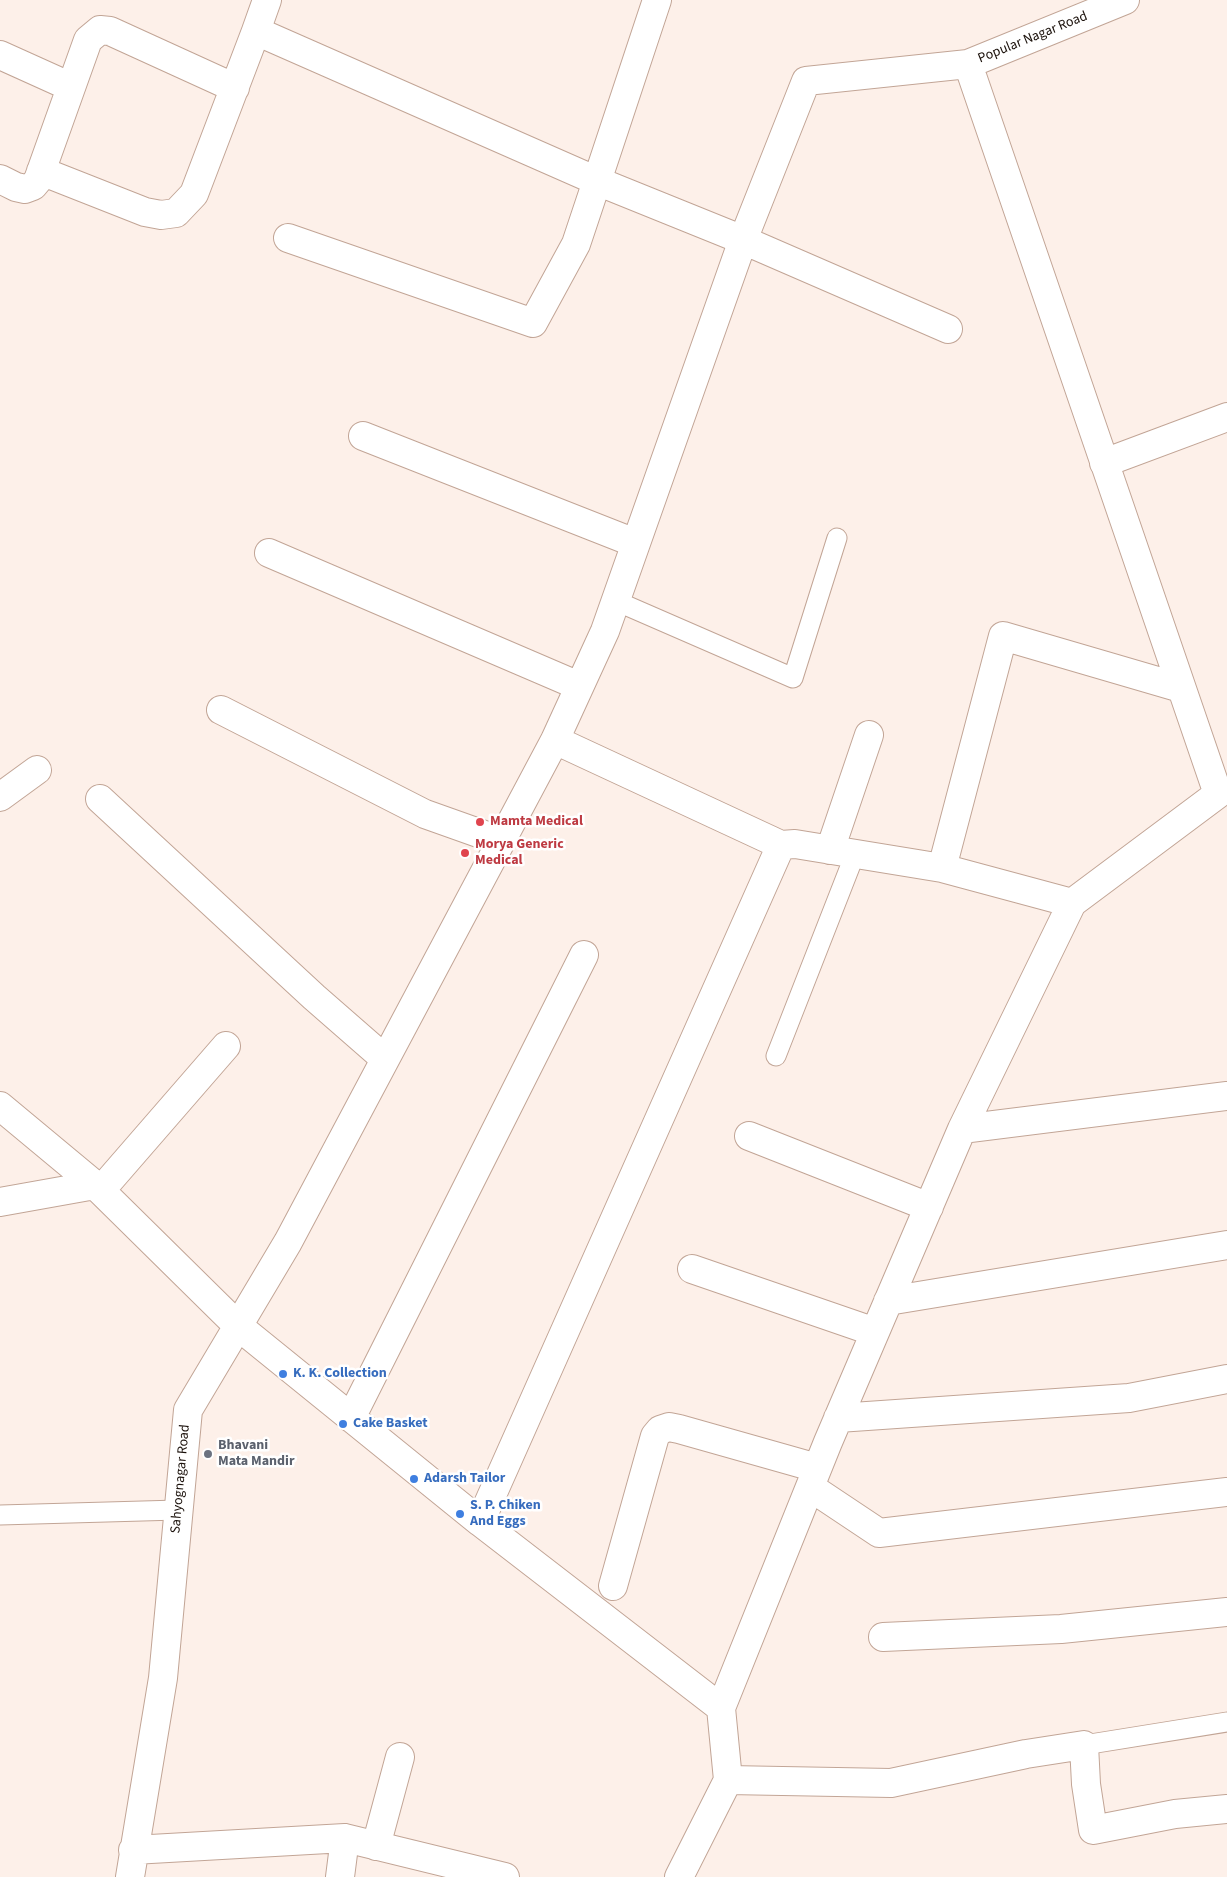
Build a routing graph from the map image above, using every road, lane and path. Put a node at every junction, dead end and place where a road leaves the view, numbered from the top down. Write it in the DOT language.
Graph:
graph roads {
  1 [pos="266,0"];
  2 [pos="1125,0"];
  3 [pos="651,2"];
  4 [pos="256,32"];
  5 [pos="0,55"];
  6 [pos="968,64"];
  7 [pos="71,87"];
  8 [pos="234,88"];
  9 [pos="41,171"];
  10 [pos="0,179"];
  11 [pos="597,181"];
  12 [pos="288,238"];
  13 [pos="743,240"];
  14 [pos="948,329"];
  15 [pos="1227,417"];
  16 [pos="363,436"];
  17 [pos="1104,463"];
  18 [pos="837,538"];
  19 [pos="635,542"];
  20 [pos="269,553"];
  21 [pos="616,601"];
  22 [pos="579,686"];
  23 [pos="1181,688"];
  24 [pos="221,710"];
  25 [pos="869,735"];
  26 [pos="555,740"];
  27 [pos="37,770"];
  28 [pos="0,797"];
  29 [pos="100,799"];
  30 [pos="501,841"];
  31 [pos="781,846"];
  32 [pos="842,852"];
  33 [pos="942,868"];
  34 [pos="1072,903"];
  35 [pos="584,955"];
  36 [pos="226,1046"];
  37 [pos="776,1056"];
  38 [pos="385,1059"];
  39 [pos="1227,1096"];
  40 [pos="0,1106"];
  41 [pos="962,1129"];
  42 [pos="749,1136"];
  43 [pos="98,1187"];
  44 [pos="0,1202"];
  45 [pos="929,1207"];
  46 [pos="1227,1245"];
  47 [pos="692,1269"];
  48 [pos="888,1301"];
  49 [pos="238,1326"];
  50 [pos="875,1332"];
  51 [pos="1227,1379"];
  52 [pos="351,1418"];
  53 [pos="838,1418"];
  54 [pos="814,1478"];
  55 [pos="1227,1492"];
  56 [pos="178,1510"];
  57 [pos="0,1515"];
  58 [pos="480,1522"];
  59 [pos="613,1586"];
  60 [pos="1227,1612"];
  61 [pos="883,1637"];
  62 [pos="721,1708"];
  63 [pos="1227,1722"];
  64 [pos="1084,1744"];
  65 [pos="400,1757"];
  66 [pos="728,1780"];
  67 [pos="1227,1809"];
  68 [pos="345,1838"];
  69 [pos="376,1846"];
  70 [pos="133,1850"];
  71 [pos="130,1877"];
  72 [pos="340,1877"];
  73 [pos="505,1877"];
  74 [pos="679,1877"];
  1 -- 4 [label="street"];
  2 -- 6 [label="street, Popular Nagar Road"];
  3 -- 11 [label="street"];
  4 -- 8 [label="street"];
  4 -- 11 [label="street"];
  5 -- 7 [label="street"];
  6 -- 13 [label="street, Popular Nagar Road"];
  6 -- 17 [label="street"];
  7 -- 8 [label="street"];
  7 -- 9 [label="street"];
  8 -- 9 [label="street"];
  9 -- 10 [label="street"];
  11 -- 12 [label="street"];
  11 -- 13 [label="street"];
  13 -- 14 [label="street"];
  13 -- 19 [label="street, Sahyognagar Road"];
  15 -- 17 [label="street"];
  16 -- 19 [label="street"];
  17 -- 23 [label="street"];
  18 -- 21 [label="lane"];
  19 -- 21 [label="street, Sahyognagar Road"];
  20 -- 22 [label="street"];
  21 -- 22 [label="street, Sahyognagar Road"];
  22 -- 26 [label="street, Sahyognagar Road"];
  23 -- 33 [label="street"];
  23 -- 34 [label="street"];
  24 -- 30 [label="street"];
  25 -- 32 [label="street"];
  26 -- 30 [label="street, Sahyognagar Road"];
  26 -- 31 [label="street"];
  27 -- 28 [label="street"];
  29 -- 38 [label="street"];
  30 -- 38 [label="street, Sahyognagar Road"];
  31 -- 32 [label="street"];
  31 -- 58 [label="street"];
  32 -- 33 [label="street"];
  32 -- 37 [label="lane"];
  33 -- 34 [label="street"];
  34 -- 41 [label="street"];
  35 -- 52 [label="street"];
  36 -- 43 [label="street"];
  38 -- 49 [label="street, Sahyognagar Road"];
  39 -- 41 [label="street"];
  40 -- 43 [label="street"];
  41 -- 45 [label="street"];
  42 -- 45 [label="street"];
  43 -- 44 [label="street"];
  43 -- 49 [label="street"];
  45 -- 48 [label="street"];
  46 -- 48 [label="street"];
  47 -- 50 [label="street"];
  48 -- 50 [label="street"];
  49 -- 52 [label="street"];
  49 -- 56 [label="street, Sahyognagar Road"];
  50 -- 53 [label="street"];
  51 -- 53 [label="street"];
  52 -- 58 [label="street"];
  53 -- 54 [label="street"];
  54 -- 55 [label="street"];
  54 -- 59 [label="street"];
  54 -- 62 [label="street"];
  56 -- 57 [label="lane"];
  56 -- 70 [label="street, Sahyognagar Road"];
  58 -- 62 [label="street"];
  60 -- 61 [label="street"];
  62 -- 66 [label="street"];
  63 -- 64 [label="lane"];
  64 -- 66 [label="street"];
  64 -- 67 [label="street"];
  65 -- 69 [label="street"];
  66 -- 74 [label="street"];
  68 -- 69 [label="street"];
  68 -- 70 [label="street"];
  68 -- 72 [label="street"];
  69 -- 73 [label="street"];
  70 -- 71 [label="street, Sahyognagar Road"];
}
